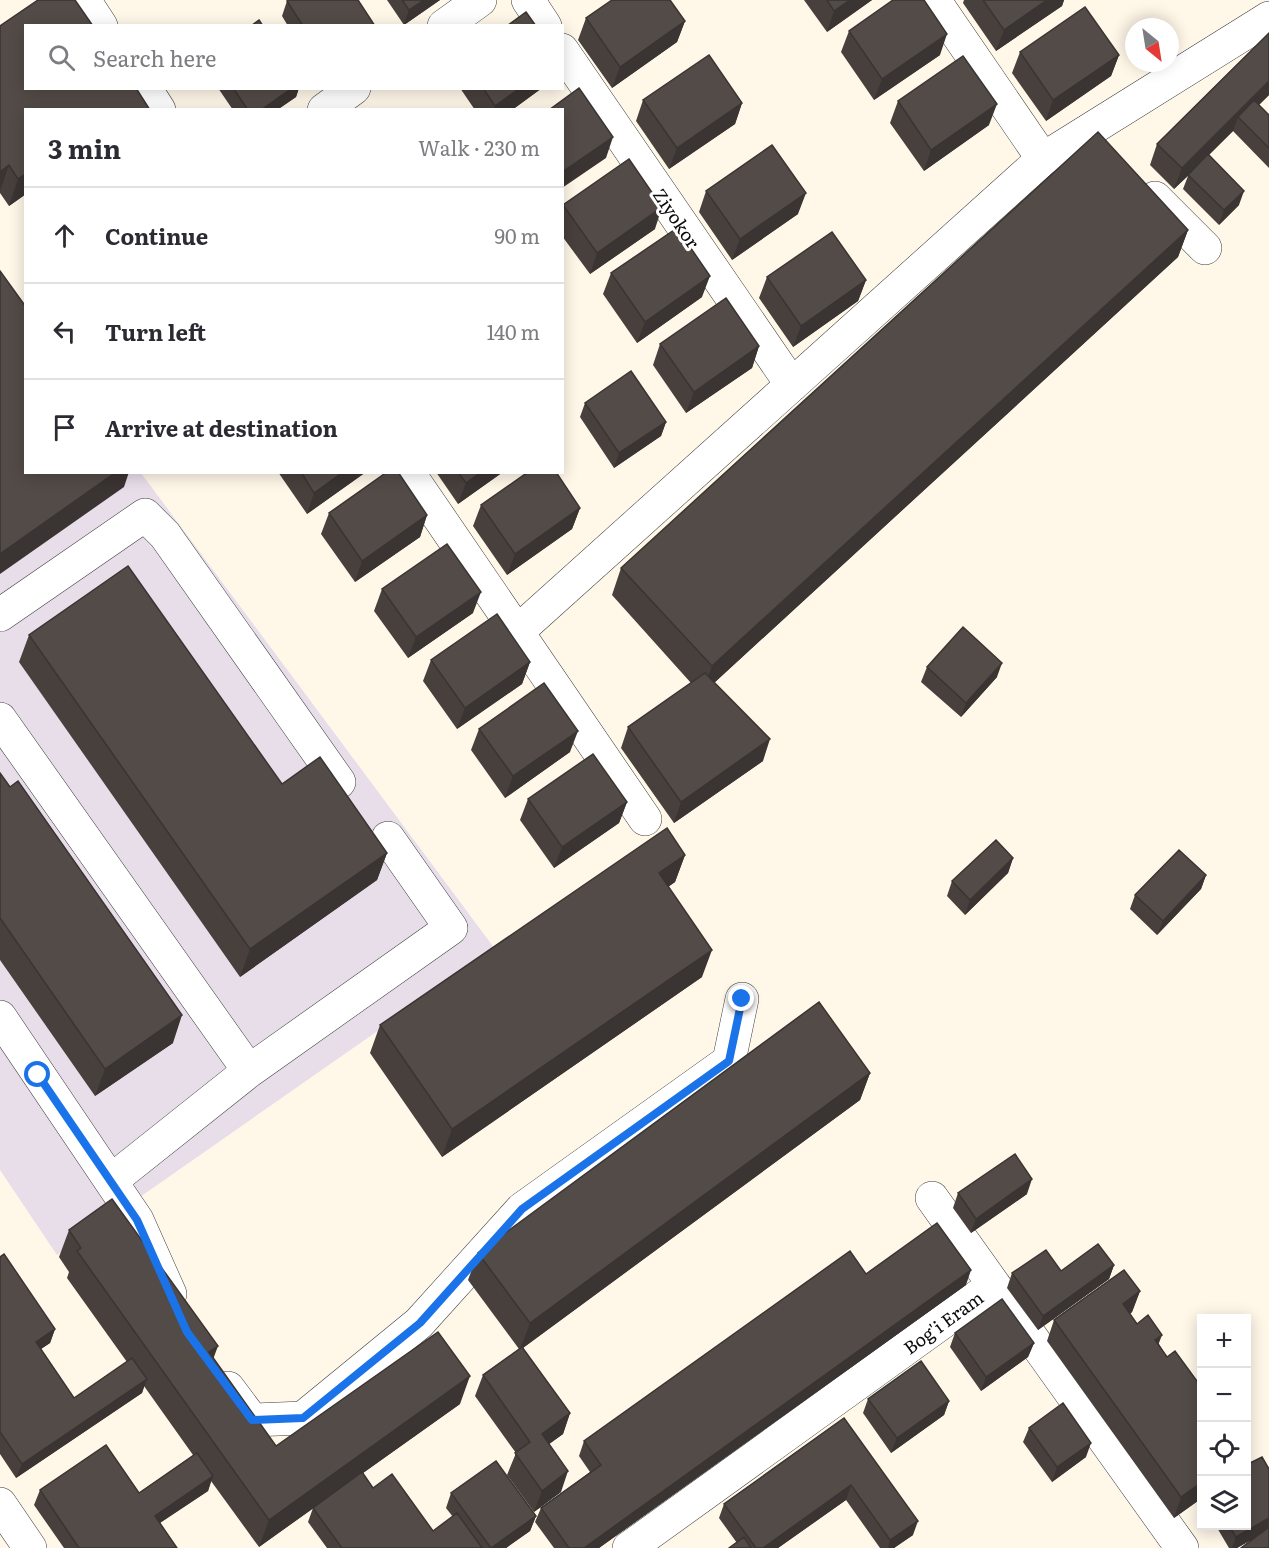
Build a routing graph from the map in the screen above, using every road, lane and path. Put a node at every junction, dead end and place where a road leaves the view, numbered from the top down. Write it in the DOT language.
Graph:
graph roads {
  1 [pos="84,0"];
  2 [pos="480,0"];
  3 [pos="528,0"];
  4 [pos="934,0"];
  5 [pos="1269,18"];
  6 [pos="100,24"];
  7 [pos="447,24"];
  8 [pos="544,24"];
  9 [pos="564,53"];
  10 [pos="146,90"];
  11 [pos="351,90"];
  12 [pos="158,108"];
  13 [pos="327,108"];
  14 [pos="1088,131"];
  15 [pos="1043,159"];
  16 [pos="1205,248"];
  17 [pos="792,385"];
  18 [pos="409,474"];
  19 [pos="0,615"];
  20 [pos="517,632"];
  21 [pos="0,719"];
  22 [pos="339,782"];
  23 [pos="645,819"];
  24 [pos="388,838"];
  25 [pos="742,999"];
  26 [pos="0,1017"];
  27 [pos="249,1071"];
  28 [pos="112,1180"];
  29 [pos="932,1198"];
  30 [pos="994,1285"];
  31 [pos="182,1322"];
  32 [pos="213,1367"];
  33 [pos="0,1504"];
  34 [pos="30,1548"];
  35 [pos="629,1548"];
  36 [pos="1182,1548"];
  1 -- 6 [label="street"];
  2 -- 7 [label="street"];
  3 -- 8 [label="street"];
  4 -- 15 [label="street"];
  5 -- 14 [label="street"];
  9 -- 17 [label="street, Ziyokor"];
  10 -- 12 [label="street"];
  11 -- 13 [label="street"];
  14 -- 15 [label="street"];
  14 -- 16 [label="street"];
  15 -- 17 [label="street"];
  17 -- 20 [label="street"];
  18 -- 20 [label="street"];
  19 -- 22 [label="street"];
  20 -- 23 [label="street"];
  21 -- 27 [label="street"];
  24 -- 27 [label="street"];
  25 -- 32 [label="street"];
  26 -- 28 [label="street"];
  27 -- 28 [label="street"];
  28 -- 31 [label="street"];
  29 -- 30 [label="street"];
  30 -- 35 [label="street, Bog'i Eram"];
  30 -- 36 [label="street, Bog'i Eram"];
  33 -- 34 [label="street"];
}
